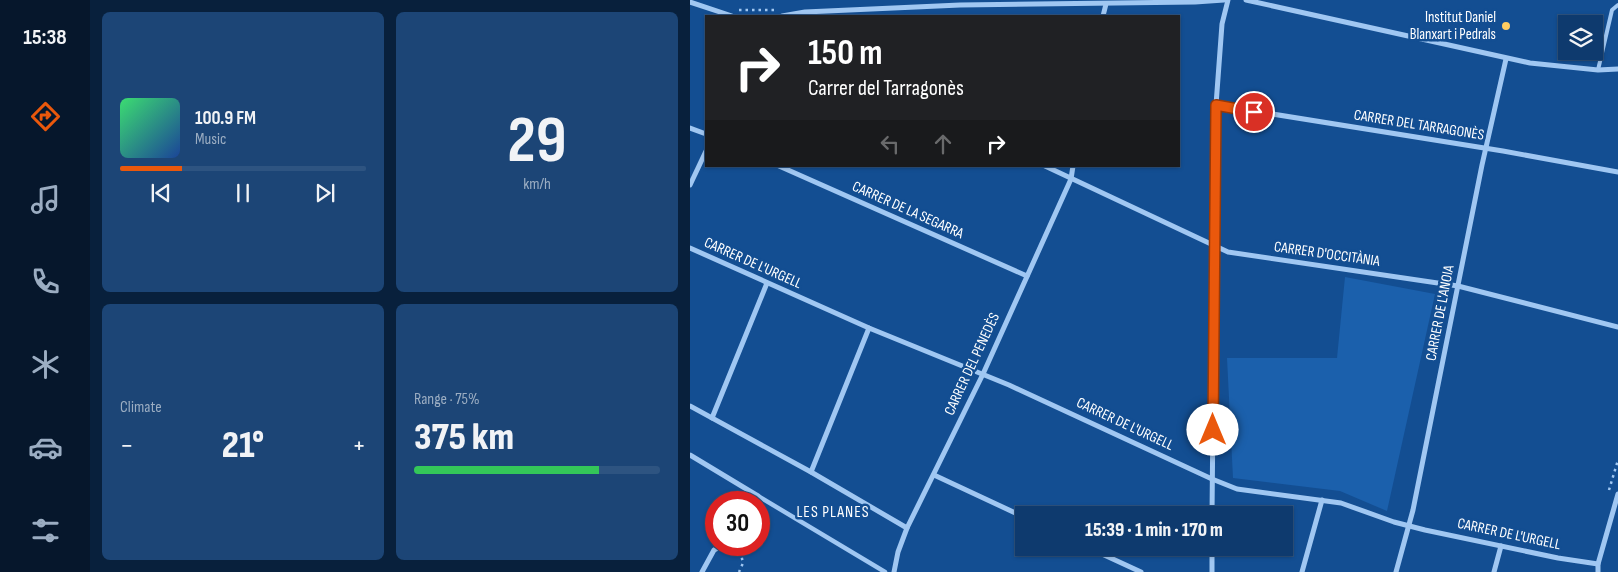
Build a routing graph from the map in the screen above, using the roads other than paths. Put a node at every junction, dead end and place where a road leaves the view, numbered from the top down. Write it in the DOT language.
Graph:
graph roads {
  1 [pos="1224,0"];
  2 [pos="1228,0"];
  3 [pos="1246,0"];
  4 [pos="690,2"];
  5 [pos="1106,4"];
  6 [pos="1618,5"];
  7 [pos="729,15"];
  8 [pos="788,15"];
  9 [pos="1103,15"];
  10 [pos="1506,59"];
  11 [pos="1618,69"];
  12 [pos="1598,70"];
  13 [pos="1216,105"];
  14 [pos="690,128"];
  15 [pos="705,134"];
  16 [pos="1486,149"];
  17 [pos="705,153"];
  18 [pos="781,167"];
  19 [pos="1047,167"];
  20 [pos="1073,167"];
  21 [pos="1618,172"];
  22 [pos="1071,179"];
  23 [pos="690,186"];
  24 [pos="1214,246"];
  25 [pos="690,248"];
  26 [pos="1027,276"];
  27 [pos="767,283"];
  28 [pos="1458,286"];
  29 [pos="1618,327"];
  30 [pos="870,328"];
  31 [pos="983,374"];
  32 [pos="690,406"];
  33 [pos="712,418"];
  34 [pos="690,455"];
  35 [pos="811,472"];
  36 [pos="934,475"];
  37 [pos="1212,479"];
  38 [pos="750,491"];
  39 [pos="1618,494"];
  40 [pos="1322,500"];
  41 [pos="770,503"];
  42 [pos="1212,506"];
  43 [pos="1015,513"];
  44 [pos="1410,525"];
  45 [pos="907,528"];
  46 [pos="1501,546"];
  47 [pos="711,556"];
  48 [pos="1106,556"];
  49 [pos="1212,556"];
  50 [pos="1598,564"];
  51 [pos="702,572"];
  52 [pos="885,572"];
  53 [pos="894,572"];
  54 [pos="1141,572"];
  55 [pos="1212,572"];
  56 [pos="1302,572"];
  57 [pos="1396,572"];
  58 [pos="1494,572"];
  59 [pos="1598,572"];
  1 -- 5 [label="street"];
  2 -- 13 [label="street"];
  3 -- 10 [label="street"];
  4 -- 7 [label="street"];
  5 -- 8 [label="street"];
  5 -- 9 [label="street"];
  6 -- 12 [label="lane"];
  10 -- 12 [label="street"];
  10 -- 16 [label="street, CARRER DE L'ANOIA"];
  11 -- 12 [label="street"];
  13 -- 16 [label="street, CARRER DEL TARRAGONÈS"];
  13 -- 24 [label="street"];
  14 -- 15 [label="street"];
  16 -- 21 [label="street, CARRER DEL TARRAGONÈS"];
  16 -- 28 [label="street, CARRER DE L'ANOIA"];
  17 -- 23 [label="street"];
  18 -- 26 [label="street, CARRER DE LA SEGARRA"];
  19 -- 22 [label="street, CARRER D'OCCITÀNIA"];
  20 -- 22 [label="street, CARRER DEL PENEDÈS"];
  22 -- 24 [label="street, CARRER D'OCCITÀNIA"];
  22 -- 26 [label="street, CARRER DEL PENEDÈS"];
  24 -- 28 [label="street, CARRER D'OCCITÀNIA"];
  24 -- 37 [label="street"];
  25 -- 27 [label="street, CARRER DE L'URGELL"];
  26 -- 31 [label="street, CARRER DEL PENEDÈS"];
  27 -- 30 [label="street, CARRER DE L'URGELL"];
  27 -- 33 [label="street"];
  28 -- 29 [label="street, CARRER D'OCCITÀNIA"];
  28 -- 44 [label="street, CARRER DE L'ANOIA"];
  30 -- 31 [label="street, CARRER DE L'URGELL"];
  30 -- 35 [label="street"];
  31 -- 36 [label="street, CARRER DEL PENEDÈS"];
  31 -- 37 [label="street, CARRER DE L'URGELL"];
  32 -- 33 [label="street"];
  33 -- 35 [label="street"];
  34 -- 38 [label="street"];
  35 -- 45 [label="street"];
  36 -- 43 [label="street"];
  36 -- 45 [label="street, CARRER DEL PENEDÈS"];
  37 -- 40 [label="street, CARRER DE L'URGELL"];
  37 -- 42 [label="street"];
  39 -- 50 [label="street"];
  40 -- 44 [label="street, CARRER DE L'URGELL"];
  40 -- 56 [label="street"];
  41 -- 52 [label="street"];
  44 -- 46 [label="street, CARRER DE L'URGELL"];
  44 -- 57 [label="street, CARRER DE L'ANOIA"];
  45 -- 53 [label="street, CARRER DEL PENEDÈS"];
  46 -- 50 [label="street, CARRER DE L'URGELL"];
  46 -- 58 [label="street"];
  47 -- 51 [label="street"];
  48 -- 54 [label="street"];
  49 -- 55 [label="street"];
  50 -- 59 [label="street"];
}
